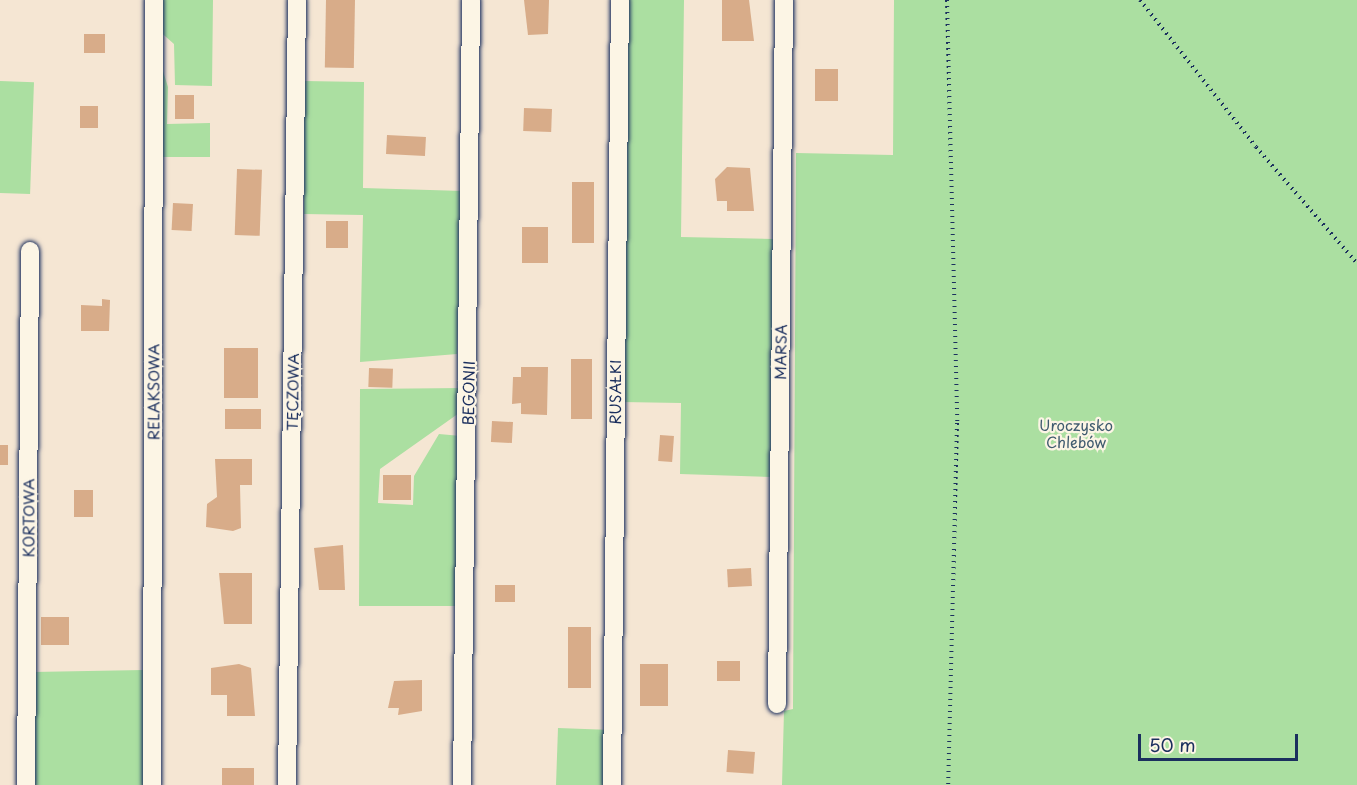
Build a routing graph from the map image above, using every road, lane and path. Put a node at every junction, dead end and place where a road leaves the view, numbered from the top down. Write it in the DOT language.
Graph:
graph roads {
  1 [pos="154,0"];
  2 [pos="297,0"];
  3 [pos="471,0"];
  4 [pos="620,0"];
  5 [pos="784,0"];
  6 [pos="947,0"];
  7 [pos="1140,0"];
  8 [pos="30,251"];
  9 [pos="1357,263"];
  10 [pos="777,704"];
  11 [pos="26,785"];
  12 [pos="152,785"];
  13 [pos="287,785"];
  14 [pos="462,785"];
  15 [pos="612,785"];
  16 [pos="948,785"];
  1 -- 12 [label="street, RELAKSOWA"];
  2 -- 13 [label="street, TĘCZOWA"];
  3 -- 14 [label="street, BEGONII"];
  4 -- 15 [label="street, RUSAŁKI"];
  5 -- 10 [label="street, MARSA"];
  6 -- 16 [label="path"];
  7 -- 9 [label="path"];
  8 -- 11 [label="street, KORTOWA"];
}
